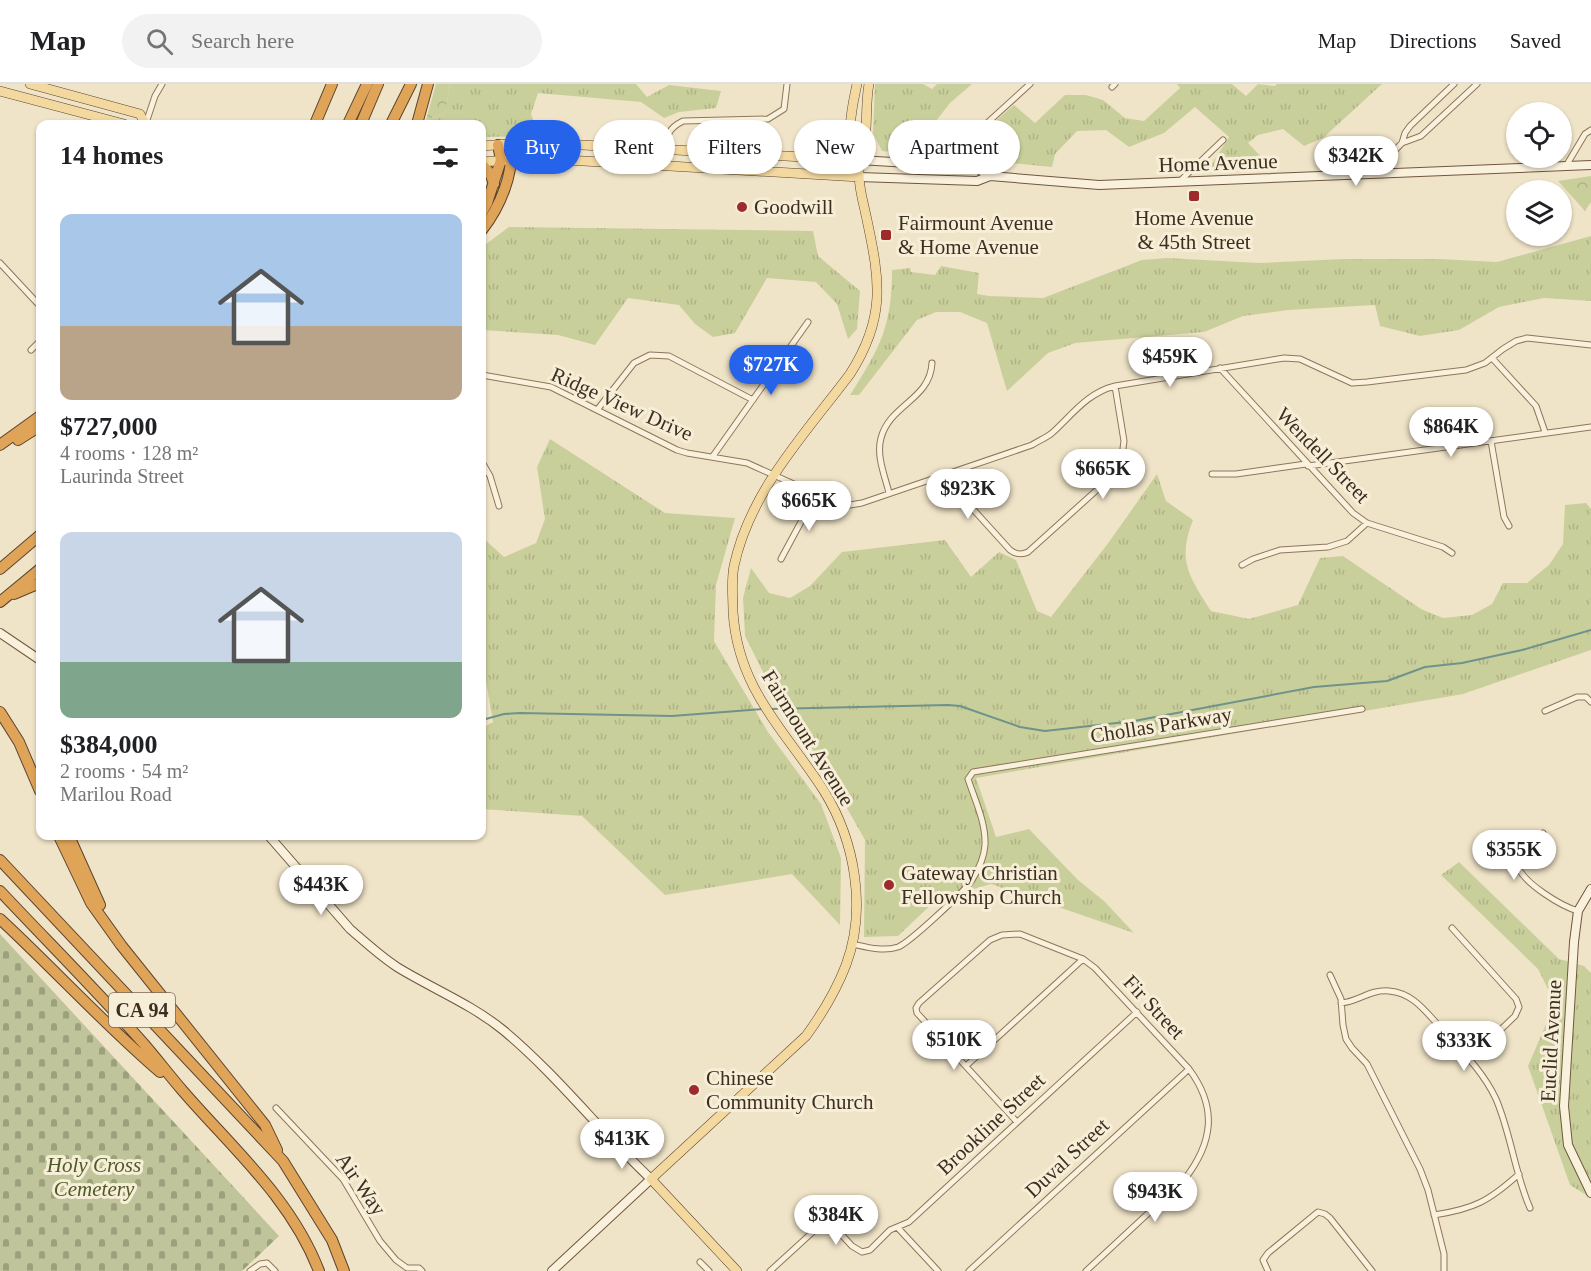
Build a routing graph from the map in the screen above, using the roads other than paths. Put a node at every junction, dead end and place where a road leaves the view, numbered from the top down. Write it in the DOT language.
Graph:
graph roads {
  1 [pos="30,84"];
  2 [pos="162,84"];
  3 [pos="332,84"];
  4 [pos="367,84"];
  5 [pos="378,84"];
  6 [pos="411,84"];
  7 [pos="428,84"];
  8 [pos="786,84"];
  9 [pos="857,84"];
  10 [pos="869,84"];
  11 [pos="1030,84"];
  12 [pos="1454,84"];
  13 [pos="1477,84"];
  14 [pos="0,91"];
  15 [pos="109,120"];
  16 [pos="143,120"];
  17 [pos="146,120"];
  18 [pos="317,120"];
  19 [pos="350,120"];
  20 [pos="363,120"];
  21 [pos="393,120"];
  22 [pos="399,120"];
  23 [pos="418,120"];
  24 [pos="851,120"];
  25 [pos="866,120"];
  26 [pos="990,120"];
  27 [pos="675,125"];
  28 [pos="1591,130"];
  29 [pos="1222,140"];
  30 [pos="1402,143"];
  31 [pos="498,145"];
  32 [pos="504,145"];
  33 [pos="486,146"];
  34 [pos="675,149"];
  35 [pos="794,156"];
  36 [pos="1572,156"];
  37 [pos="501,160"];
  38 [pos="504,160"];
  39 [pos="581,161"];
  40 [pos="876,161"];
  41 [pos="486,162"];
  42 [pos="1591,165"];
  43 [pos="1572,166"];
  44 [pos="486,168"];
  45 [pos="1511,168"];
  46 [pos="1373,173"];
  47 [pos="508,174"];
  48 [pos="990,176"];
  49 [pos="859,177"];
  50 [pos="1178,182"];
  51 [pos="494,184"];
  52 [pos="486,203"];
  53 [pos="486,225"];
  54 [pos="0,263"];
  55 [pos="36,302"];
  56 [pos="808,322"];
  57 [pos="36,345"];
  58 [pos="1591,345"];
  59 [pos="31,351"];
  60 [pos="1492,358"];
  61 [pos="932,363"];
  62 [pos="1220,368"];
  63 [pos="486,376"];
  64 [pos="1115,386"];
  65 [pos="753,400"];
  66 [pos="597,410"];
  67 [pos="36,419"];
  68 [pos="1591,427"];
  69 [pos="36,428"];
  70 [pos="1545,432"];
  71 [pos="1491,441"];
  72 [pos="0,445"];
  73 [pos="0,451"];
  74 [pos="713,456"];
  75 [pos="1307,465"];
  76 [pos="486,469"];
  77 [pos="951,473"];
  78 [pos="775,474"];
  79 [pos="1212,474"];
  80 [pos="889,493"];
  81 [pos="816,494"];
  82 [pos="499,506"];
  83 [pos="1367,523"];
  84 [pos="1509,526"];
  85 [pos="36,538"];
  86 [pos="1452,553"];
  87 [pos="781,559"];
  88 [pos="1242,565"];
  89 [pos="0,569"];
  90 [pos="36,572"];
  91 [pos="36,585"];
  92 [pos="3,600"];
  93 [pos="0,633"];
  94 [pos="36,657"];
  95 [pos="1591,702"];
  96 [pos="1362,709"];
  97 [pos="1545,711"];
  98 [pos="0,712"];
  99 [pos="36,782"];
  100 [pos="1543,833"];
  101 [pos="61,840"];
  102 [pos="71,840"];
  103 [pos="272,840"];
  104 [pos="0,860"];
  105 [pos="1591,889"];
  106 [pos="0,891"];
  107 [pos="1578,911"];
  108 [pos="0,919"];
  109 [pos="0,923"];
  110 [pos="1452,928"];
  111 [pos="852,944"];
  112 [pos="121,945"];
  113 [pos="36,953"];
  114 [pos="1083,958"];
  115 [pos="1330,975"];
  116 [pos="1341,1003"];
  117 [pos="1137,1012"];
  118 [pos="1469,1060"];
  119 [pos="966,1066"];
  120 [pos="1189,1069"];
  121 [pos="183,1091"];
  122 [pos="276,1108"];
  123 [pos="1017,1122"];
  124 [pos="283,1161"];
  125 [pos="1519,1174"];
  126 [pos="651,1179"];
  127 [pos="1591,1193"];
  128 [pos="1530,1208"];
  129 [pos="1434,1215"];
  130 [pos="898,1228"];
  131 [pos="700,1262"];
  132 [pos="250,1271"];
  133 [pos="275,1271"];
  134 [pos="319,1271"];
  135 [pos="344,1271"];
  136 [pos="422,1271"];
  137 [pos="552,1271"];
  138 [pos="709,1271"];
  139 [pos="736,1271"];
  140 [pos="770,1271"];
  141 [pos="938,1271"];
  142 [pos="969,1271"];
  143 [pos="1086,1271"];
  144 [pos="1268,1271"];
  145 [pos="1372,1271"];
  146 [pos="1444,1271"];
  1 -- 16 [label="main road"];
  2 -- 17 [label="street"];
  3 -- 18 [label="highway"];
  4 -- 19 [label="highway"];
  5 -- 20 [label="highway"];
  6 -- 21 [label="highway"];
  6 -- 22 [label="highway"];
  7 -- 23 [label="highway"];
  8 -- 27 [label="street"];
  9 -- 24 [label="main road, Fairmount Avenue"];
  10 -- 25 [label="main road, Fairmount Avenue"];
  11 -- 26 [label="street"];
  12 -- 30 [label="street"];
  13 -- 30 [label="street"];
  14 -- 15 [label="main road"];
  28 -- 36 [label="street"];
  29 -- 50 [label="street"];
  30 -- 46 [label="street"];
  31 -- 32 [label="main road, Home Avenue"];
  31 -- 33 [label="main road, Home Avenue"];
  31 -- 37 [label="highway"];
  34 -- 35 [label="main road, Home Avenue"];
  37 -- 38 [label="main road, Home Avenue"];
  37 -- 41 [label="main road, Home Avenue"];
  37 -- 51 [label="highway"];
  39 -- 49 [label="main road, Home Avenue"];
  40 -- 48 [label="main road, Home Avenue"];
  42 -- 43 [label="main road, Home Avenue"];
  44 -- 51 [label="highway"];
  45 -- 46 [label="main road, Home Avenue"];
  46 -- 50 [label="main road, Home Avenue"];
  47 -- 53 [label="highway"];
  48 -- 49 [label="main road, Home Avenue"];
  48 -- 50 [label="main road, Home Avenue"];
  49 -- 78 [label="main road, Fairmount Avenue"];
  51 -- 52 [label="highway"];
  54 -- 55 [label="street"];
  56 -- 65 [label="street"];
  57 -- 59 [label="street"];
  58 -- 60 [label="street, Ridge View Drive"];
  60 -- 62 [label="street, Ridge View Drive"];
  60 -- 70 [label="street"];
  61 -- 80 [label="street"];
  62 -- 64 [label="street, Ridge View Drive"];
  62 -- 75 [label="street, Wendell Street"];
  63 -- 66 [label="street, Ridge View Drive"];
  64 -- 77 [label="street, Ridge View Drive"];
  64 -- 77 [label="street"];
  65 -- 66 [label="street"];
  65 -- 74 [label="street"];
  66 -- 74 [label="street, Ridge View Drive"];
  67 -- 72 [label="highway"];
  68 -- 70 [label="street"];
  69 -- 73 [label="highway"];
  70 -- 71 [label="street"];
  71 -- 75 [label="street"];
  71 -- 84 [label="street"];
  74 -- 78 [label="street, Ridge View Drive"];
  75 -- 79 [label="street"];
  75 -- 83 [label="street, Wendell Street"];
  76 -- 82 [label="street"];
  77 -- 80 [label="street, Ridge View Drive"];
  78 -- 81 [label="street, Ridge View Drive"];
  78 -- 111 [label="main road, Fairmount Avenue"];
  80 -- 81 [label="street, Ridge View Drive"];
  81 -- 87 [label="street"];
  83 -- 86 [label="street, Wendell Street"];
  83 -- 88 [label="street"];
  85 -- 89 [label="highway"];
  90 -- 92 [label="highway"];
  91 -- 92 [label="highway"];
  93 -- 94 [label="main road"];
  95 -- 97 [label="street"];
  96 -- 111 [label="street, Chollas Parkway"];
  98 -- 99 [label="highway"];
  100 -- 107 [label="street"];
  101 -- 112 [label="highway"];
  102 -- 112 [label="highway"];
  103 -- 126 [label="main road"];
  104 -- 124 [label="highway, CA 94"];
  105 -- 107 [label="main road, Euclid Avenue"];
  106 -- 121 [label="highway, CA 94"];
  107 -- 127 [label="main road, Euclid Avenue"];
  108 -- 113 [label="highway"];
  109 -- 113 [label="highway"];
  110 -- 118 [label="street"];
  111 -- 126 [label="main road, Fairmount Avenue"];
  112 -- 124 [label="highway"];
  113 -- 121 [label="highway"];
  114 -- 117 [label="street, Fir Street"];
  114 -- 119 [label="street"];
  114 -- 119 [label="street, Fir Street"];
  115 -- 116 [label="street"];
  116 -- 118 [label="street"];
  116 -- 129 [label="street"];
  117 -- 120 [label="street, Fir Street"];
  117 -- 123 [label="street, Brookline Street"];
  118 -- 125 [label="street"];
  119 -- 123 [label="street"];
  120 -- 142 [label="street, Duval Street"];
  120 -- 143 [label="street, Fir Street"];
  121 -- 134 [label="highway, CA 94"];
  122 -- 136 [label="street, Air Way"];
  123 -- 130 [label="street, Brookline Street"];
  124 -- 135 [label="highway, CA 94"];
  125 -- 128 [label="street"];
  125 -- 129 [label="street"];
  126 -- 137 [label="main road"];
  126 -- 139 [label="main road"];
  129 -- 146 [label="street"];
  130 -- 140 [label="street, Brookline Street"];
  130 -- 141 [label="street"];
  131 -- 138 [label="street"];
  132 -- 133 [label="street"];
  144 -- 145 [label="street"];
}
